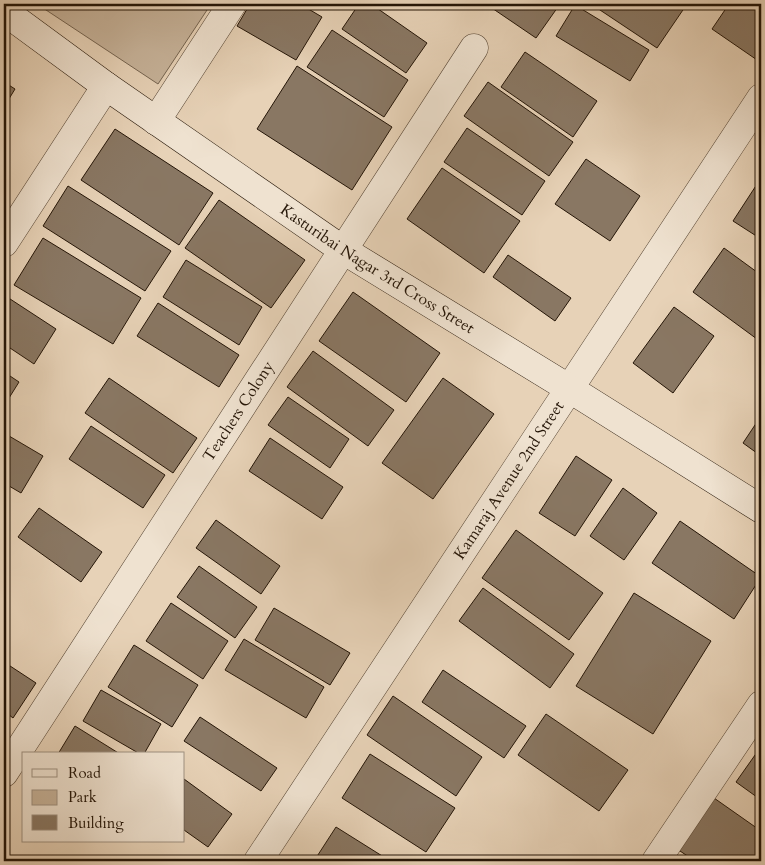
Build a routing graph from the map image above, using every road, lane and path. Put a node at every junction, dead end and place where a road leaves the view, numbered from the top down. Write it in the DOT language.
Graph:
graph roads {
  1 [pos="6,4"];
  2 [pos="232,4"];
  3 [pos="4,7"];
  4 [pos="4,11"];
  5 [pos="474,48"];
  6 [pos="106,86"];
  7 [pos="761,98"];
  8 [pos="156,120"];
  9 [pos="4,243"];
  10 [pos="343,250"];
  11 [pos="570,389"];
  12 [pos="761,508"];
  13 [pos="761,705"];
  14 [pos="4,773"];
  15 [pos="258,861"];
  16 [pos="656,861"];
  1 -- 3 [label="street"];
  2 -- 8 [label="street"];
  4 -- 6 [label="street, Kasturibai Nagar 3rd Cross Street"];
  5 -- 10 [label="street, Teachers Colony"];
  6 -- 8 [label="street, Kasturibai Nagar 3rd Cross Street"];
  6 -- 9 [label="street"];
  7 -- 11 [label="street, Kamaraj Avenue 2nd Street"];
  8 -- 10 [label="street, Kasturibai Nagar 3rd Cross Street"];
  10 -- 11 [label="street, Kasturibai Nagar 3rd Cross Street"];
  10 -- 14 [label="street, Teachers Colony"];
  11 -- 12 [label="street, Kasturibai Nagar 3rd Cross Street"];
  11 -- 15 [label="street, Kamaraj Avenue 2nd Street"];
  13 -- 16 [label="street"];
}
